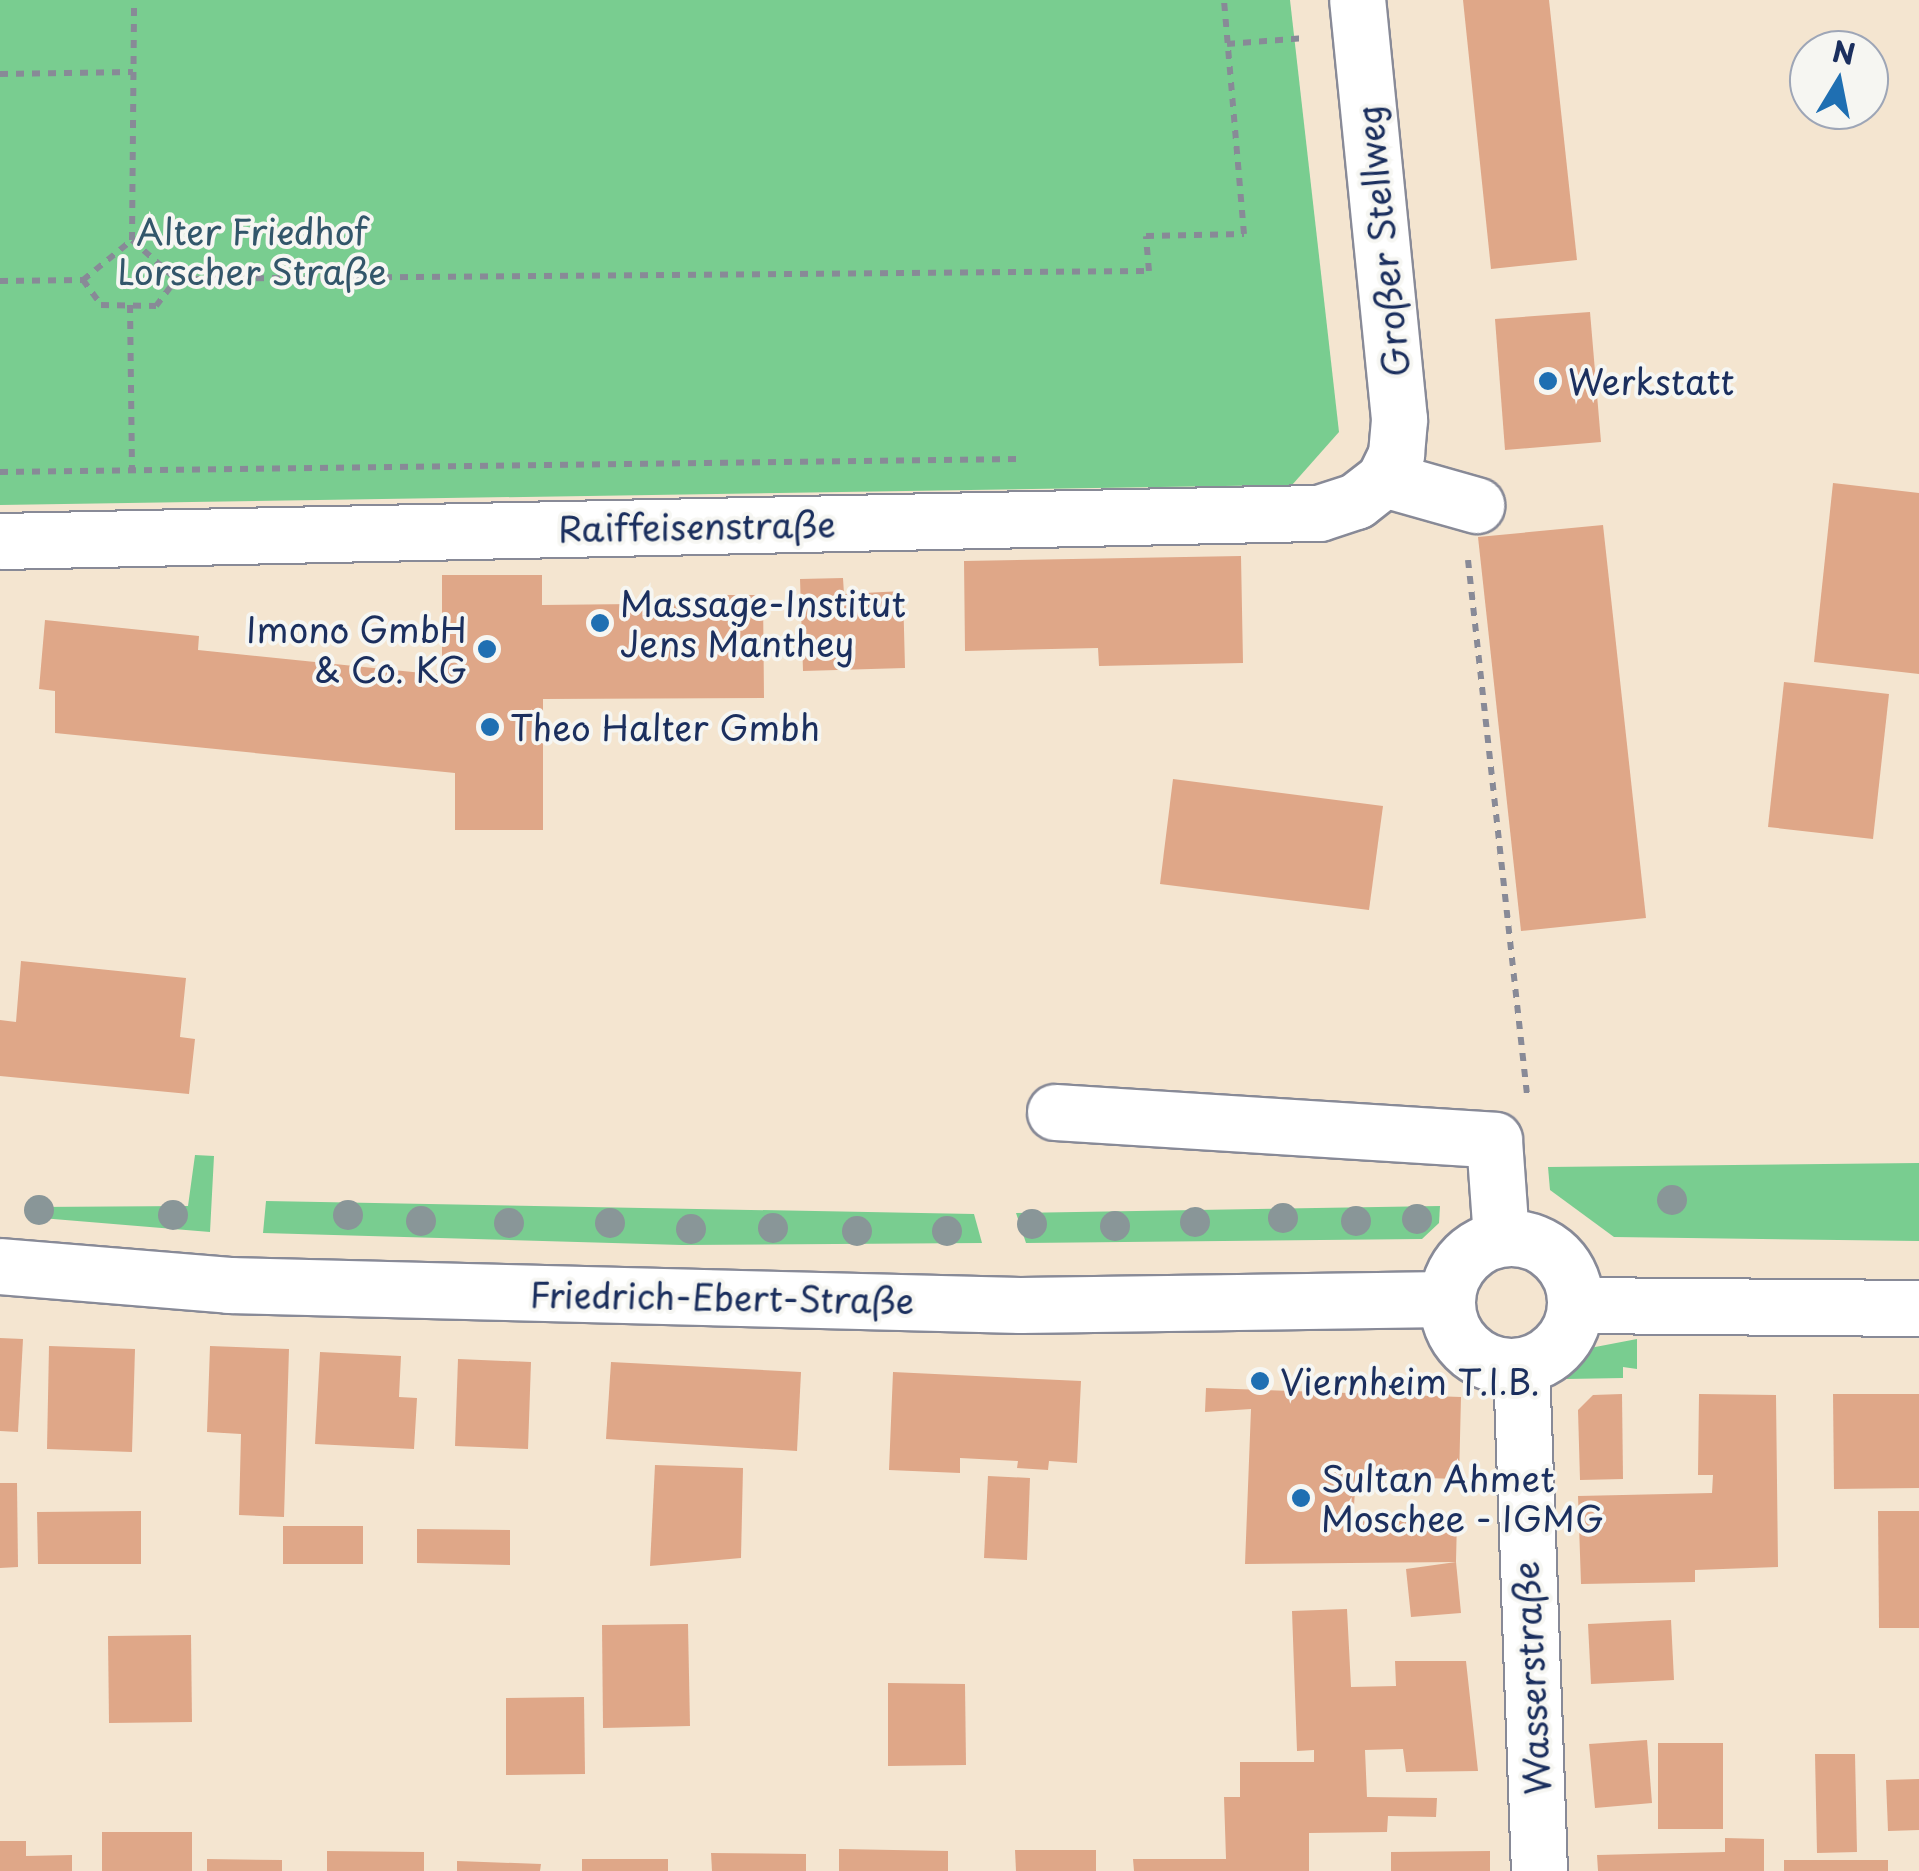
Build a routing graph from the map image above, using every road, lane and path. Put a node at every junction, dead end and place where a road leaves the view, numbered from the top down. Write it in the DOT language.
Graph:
graph roads {
  1 [pos="134,0"];
  2 [pos="1224,0"];
  3 [pos="1359,17"];
  4 [pos="1227,44"];
  5 [pos="133,72"];
  6 [pos="0,74"];
  7 [pos="132,240"];
  8 [pos="176,279"];
  9 [pos="82,280"];
  10 [pos="0,281"];
  11 [pos="130,305"];
  12 [pos="1030,458"];
  13 [pos="132,470"];
  14 [pos="0,472"];
  15 [pos="1384,480"];
  16 [pos="1465,525"];
  17 [pos="0,541"];
  18 [pos="1054,1112"];
  19 [pos="1494,1140"];
  20 [pos="1501,1238"];
  21 [pos="0,1266"];
  22 [pos="1446,1299"];
  23 [pos="1576,1305"];
  24 [pos="1919,1308"];
  25 [pos="1521,1366"];
  26 [pos="1539,1871"];
  1 -- 5 [label="path"];
  2 -- 4 [label="path"];
  3 -- 4 [label="path"];
  3 -- 15 [label="street, Großer Stellweg"];
  4 -- 8 [label="path"];
  5 -- 6 [label="path"];
  5 -- 7 [label="path"];
  7 -- 8 [label="path"];
  7 -- 9 [label="path"];
  8 -- 11 [label="path"];
  9 -- 10 [label="path"];
  9 -- 11 [label="path"];
  11 -- 13 [label="path"];
  12 -- 13 [label="path"];
  13 -- 14 [label="path"];
  15 -- 16 [label="street"];
  15 -- 17 [label="street, Raiffeisenstraße"];
  16 -- 19 [label="path"];
  18 -- 19 [label="street"];
  19 -- 20 [label="street"];
  20 -- 22 [label="street"];
  20 -- 23 [label="street"];
  21 -- 22 [label="street, Friedrich-Ebert-Straße"];
  22 -- 25 [label="street"];
  23 -- 24 [label="street"];
  23 -- 25 [label="street"];
  25 -- 26 [label="street, Wasserstraße"];
}
